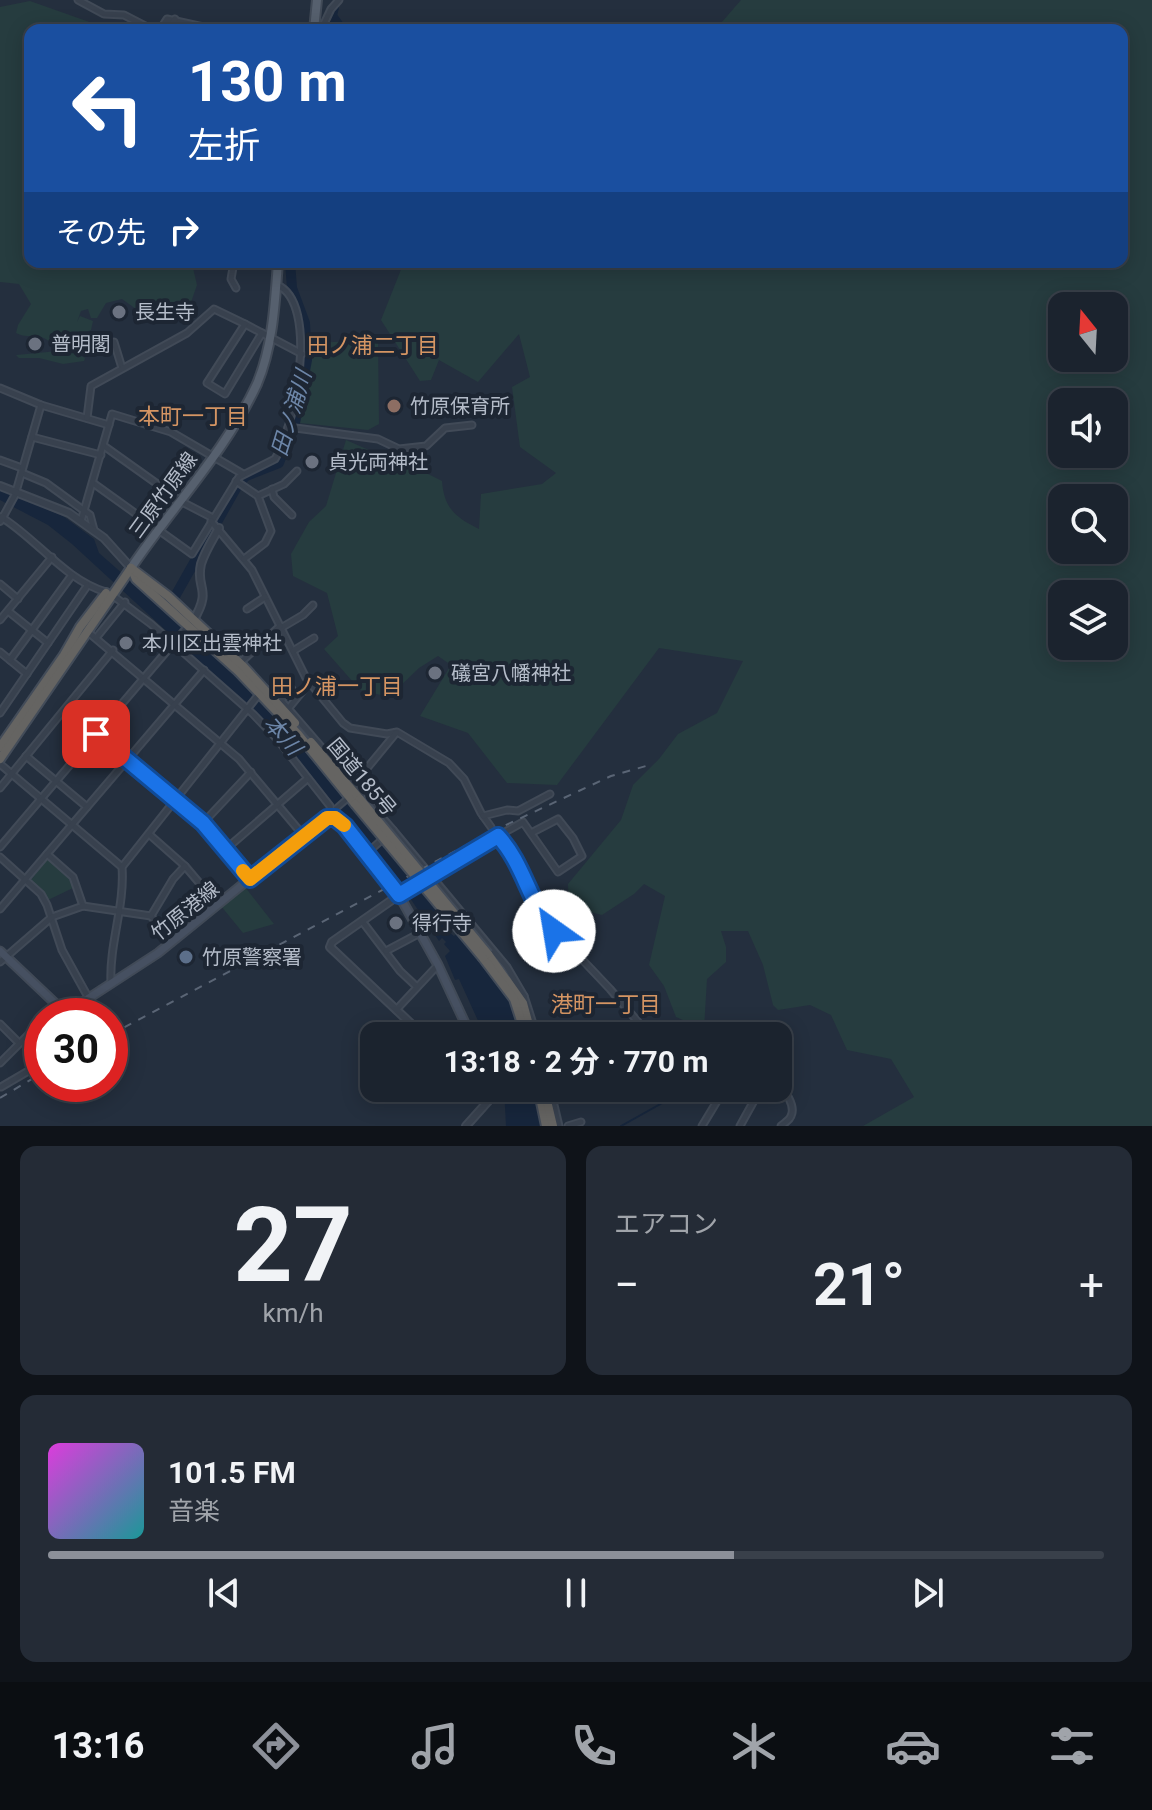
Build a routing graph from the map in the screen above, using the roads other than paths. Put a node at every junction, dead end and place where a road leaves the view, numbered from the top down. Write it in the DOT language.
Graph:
graph roads {
  1 [pos="78,0"];
  2 [pos="317,0"];
  3 [pos="339,0"];
  4 [pos="175,19"];
  5 [pos="141,24"];
  6 [pos="164,24"];
  7 [pos="172,24"];
  8 [pos="194,24"];
  9 [pos="315,24"];
  10 [pos="324,24"];
  11 [pos="233,268"];
  12 [pos="278,268"];
  13 [pos="277,285"];
  14 [pos="236,288"];
  15 [pos="245,324"];
  16 [pos="266,335"];
  17 [pos="114,342"];
  18 [pos="303,355"];
  19 [pos="122,368"];
  20 [pos="0,388"];
  21 [pos="41,405"];
  22 [pos="87,418"];
  23 [pos="109,425"];
  24 [pos="472,425"];
  25 [pos="291,428"];
  26 [pos="32,437"];
  27 [pos="104,446"];
  28 [pos="101,455"];
  29 [pos="213,455"];
  30 [pos="0,460"];
  31 [pos="22,470"];
  32 [pos="297,471"];
  33 [pos="243,474"];
  34 [pos="236,481"];
  35 [pos="93,483"];
  36 [pos="0,486"];
  37 [pos="272,489"];
  38 [pos="16,494"];
  39 [pos="258,496"];
  40 [pos="180,500"];
  41 [pos="84,511"];
  42 [pos="292,515"];
  43 [pos="1,518"];
  44 [pos="81,521"];
  45 [pos="214,523"];
  46 [pos="94,530"];
  47 [pos="158,530"];
  48 [pos="52,557"];
  49 [pos="244,559"];
  50 [pos="131,568"];
  51 [pos="72,575"];
  52 [pos="0,584"];
  53 [pos="87,586"];
  54 [pos="111,591"];
  55 [pos="265,597"];
  56 [pos="18,599"];
  57 [pos="125,602"];
  58 [pos="313,605"];
  59 [pos="247,609"];
  60 [pos="8,610"];
  61 [pos="0,620"];
  62 [pos="189,626"];
  63 [pos="280,627"];
  64 [pos="83,629"];
  65 [pos="32,630"];
  66 [pos="96,638"];
  67 [pos="314,638"];
  68 [pos="175,642"];
  69 [pos="48,643"];
  70 [pos="113,650"];
  71 [pos="293,651"];
  72 [pos="0,652"];
  73 [pos="10,660"];
  74 [pos="239,663"];
  75 [pos="204,670"];
  76 [pos="27,674"];
  77 [pos="144,678"];
  78 [pos="310,682"];
  79 [pos="292,689"];
  80 [pos="263,692"];
  81 [pos="281,700"];
  82 [pos="175,704"];
  83 [pos="248,708"];
  84 [pos="66,709"];
  85 [pos="0,713"];
  86 [pos="286,713"];
  87 [pos="397,732"];
  88 [pos="96,734"];
  89 [pos="220,744"];
  90 [pos="0,747"];
  91 [pos="26,756"];
  92 [pos="128,760"];
  93 [pos="0,761"];
  94 [pos="251,772"];
  95 [pos="11,774"];
  96 [pos="307,779"];
  97 [pos="56,781"];
  98 [pos="353,786"];
  99 [pos="0,788"];
  100 [pos="550,794"];
  101 [pos="40,800"];
  102 [pos="176,800"];
  103 [pos="354,800"];
  104 [pos="279,804"];
  105 [pos="87,807"];
  106 [pos="333,813"];
  107 [pos="483,816"];
  108 [pos="203,823"];
  109 [pos="71,826"];
  110 [pos="491,827"];
  111 [pos="392,830"];
  112 [pos="531,833"];
  113 [pos="150,835"];
  114 [pos="304,836"];
  115 [pos="498,836"];
  116 [pos="0,847"];
  117 [pos="226,849"];
  118 [pos="368,852"];
  119 [pos="47,854"];
  120 [pos="0,857"];
  121 [pos="185,866"];
  122 [pos="122,867"];
  123 [pos="26,878"];
  124 [pos="431,878"];
  125 [pos="250,879"];
  126 [pos="402,894"];
  127 [pos="218,905"];
  128 [pos="83,906"];
  129 [pos="0,909"];
  130 [pos="118,912"];
  131 [pos="151,916"];
  132 [pos="52,917"];
  133 [pos="362,921"];
  134 [pos="420,933"];
  135 [pos="171,942"];
  136 [pos="386,951"];
  137 [pos="2,956"];
  138 [pos="438,965"];
  139 [pos="111,983"];
  140 [pos="417,987"];
  141 [pos="88,997"];
  142 [pos="49,998"];
  143 [pos="521,998"];
  144 [pos="396,1010"];
  145 [pos="409,1022"];
  146 [pos="464,1022"];
  147 [pos="524,1022"];
  148 [pos="530,1022"];
  149 [pos="638,1022"];
  150 [pos="0,1024"];
  151 [pos="24,1038"];
  152 [pos="19,1043"];
  153 [pos="0,1063"];
  154 [pos="24,1073"];
  155 [pos="0,1087"];
  156 [pos="487,1102"];
  157 [pos="541,1102"];
  158 [pos="550,1102"];
  159 [pos="717,1102"];
  160 [pos="753,1102"];
  161 [pos="789,1102"];
  162 [pos="581,1122"];
  163 [pos="466,1126"];
  164 [pos="546,1126"];
  165 [pos="556,1126"];
  166 [pos="568,1126"];
  167 [pos="702,1126"];
  168 [pos="740,1126"];
  169 [pos="781,1126"];
  1 -- 5 [label="street"];
  2 -- 9 [label="main road"];
  3 -- 10 [label="street"];
  4 -- 6 [label="street"];
  4 -- 7 [label="street"];
  4 -- 8 [label="street"];
  11 -- 14 [label="street"];
  12 -- 13 [label="main road, 三原竹原線"];
  13 -- 16 [label="main road, 三原竹原線"];
  13 -- 18 [label="street"];
  15 -- 16 [label="street"];
  15 -- 16 [label="street"];
  15 -- 19 [label="street"];
  16 -- 18 [label="street"];
  16 -- 29 [label="main road, 三原竹原線"];
  17 -- 19 [label="street"];
  18 -- 25 [label="street"];
  19 -- 22 [label="street"];
  20 -- 21 [label="street"];
  21 -- 22 [label="street"];
  21 -- 26 [label="street"];
  22 -- 23 [label="street"];
  23 -- 27 [label="street"];
  23 -- 29 [label="street"];
  24 -- 25 [label="street"];
  25 -- 33 [label="street"];
  26 -- 28 [label="street"];
  26 -- 31 [label="street"];
  27 -- 28 [label="street"];
  27 -- 40 [label="street"];
  28 -- 35 [label="street"];
  29 -- 33 [label="street"];
  29 -- 40 [label="main road, 三原竹原線"];
  30 -- 31 [label="street"];
  31 -- 38 [label="street"];
  31 -- 41 [label="street"];
  32 -- 37 [label="street"];
  33 -- 34 [label="street"];
  34 -- 39 [label="street"];
  34 -- 45 [label="street"];
  35 -- 41 [label="street"];
  35 -- 47 [label="street"];
  36 -- 38 [label="street"];
  37 -- 39 [label="street"];
  37 -- 42 [label="street"];
  38 -- 43 [label="street"];
  38 -- 44 [label="street"];
  39 -- 49 [label="street"];
  40 -- 45 [label="street"];
  40 -- 47 [label="main road, 三原竹原線"];
  41 -- 44 [label="street"];
  41 -- 46 [label="street"];
  43 -- 48 [label="street"];
  44 -- 46 [label="street"];
  45 -- 47 [label="street"];
  45 -- 49 [label="street"];
  45 -- 62 [label="street"];
  46 -- 50 [label="street"];
  47 -- 50 [label="main road, 三原竹原線"];
  48 -- 51 [label="street"];
  48 -- 56 [label="street"];
  49 -- 55 [label="street"];
  50 -- 54 [label="highway"];
  50 -- 62 [label="highway, 国道185号"];
  51 -- 53 [label="street"];
  51 -- 65 [label="street"];
  52 -- 56 [label="street"];
  53 -- 54 [label="street"];
  53 -- 69 [label="street"];
  54 -- 57 [label="street"];
  54 -- 64 [label="highway"];
  55 -- 59 [label="street"];
  55 -- 63 [label="street"];
  56 -- 60 [label="street"];
  57 -- 66 [label="street"];
  57 -- 68 [label="street"];
  58 -- 63 [label="street"];
  60 -- 61 [label="street"];
  60 -- 65 [label="street"];
  62 -- 68 [label="street"];
  62 -- 74 [label="highway, 国道185号"];
  62 -- 80 [label="highway, 国道185号"];
  63 -- 71 [label="street"];
  63 -- 74 [label="street"];
  64 -- 66 [label="street"];
  64 -- 90 [label="highway"];
  64 -- 93 [label="highway"];
  65 -- 69 [label="street"];
  65 -- 73 [label="street"];
  66 -- 70 [label="street"];
  67 -- 71 [label="street"];
  68 -- 75 [label="street"];
  68 -- 77 [label="street"];
  69 -- 76 [label="street"];
  70 -- 77 [label="street"];
  70 -- 84 [label="street"];
  71 -- 78 [label="street"];
  72 -- 73 [label="street"];
  73 -- 76 [label="street"];
  74 -- 80 [label="highway, 国道185号"];
  75 -- 82 [label="street"];
  75 -- 83 [label="street"];
  76 -- 85 [label="street"];
  77 -- 82 [label="street"];
  77 -- 88 [label="street"];
  78 -- 86 [label="street"];
  78 -- 87 [label="street"];
  79 -- 81 [label="street"];
  80 -- 81 [label="street"];
  80 -- 83 [label="street"];
  80 -- 86 [label="highway, 国道185号"];
  81 -- 86 [label="street"];
  82 -- 89 [label="street"];
  82 -- 92 [label="street"];
  83 -- 89 [label="street"];
  83 -- 96 [label="street"];
  84 -- 88 [label="street"];
  84 -- 91 [label="street"];
  86 -- 98 [label="highway, 国道185号"];
  86 -- 103 [label="highway, 国道185号"];
  87 -- 98 [label="street"];
  87 -- 107 [label="street"];
  88 -- 92 [label="street"];
  88 -- 97 [label="street"];
  89 -- 94 [label="street"];
  89 -- 102 [label="street"];
  91 -- 95 [label="street"];
  91 -- 97 [label="street"];
  92 -- 102 [label="street"];
  92 -- 105 [label="street"];
  93 -- 95 [label="street"];
  94 -- 104 [label="street"];
  94 -- 108 [label="street"];
  95 -- 99 [label="street"];
  95 -- 101 [label="street"];
  96 -- 104 [label="street"];
  96 -- 106 [label="street"];
  97 -- 101 [label="street"];
  97 -- 105 [label="street"];
  98 -- 103 [label="highway, 国道185号"];
  98 -- 111 [label="street"];
  100 -- 107 [label="street"];
  101 -- 109 [label="street"];
  101 -- 116 [label="street"];
  102 -- 108 [label="street"];
  102 -- 113 [label="street"];
  103 -- 106 [label="street"];
  103 -- 143 [label="highway, 国道185号, bridge"];
  104 -- 114 [label="street"];
  104 -- 117 [label="street"];
  105 -- 109 [label="street"];
  106 -- 114 [label="main road, 竹原港線"];
  106 -- 118 [label="main road"];
  107 -- 110 [label="street"];
  108 -- 117 [label="street"];
  109 -- 119 [label="street"];
  109 -- 122 [label="street"];
  111 -- 118 [label="street, bridge"];
  111 -- 124 [label="street"];
  112 -- 112 [label="street"];
  112 -- 115 [label="street"];
  113 -- 121 [label="street"];
  113 -- 122 [label="street"];
  114 -- 125 [label="main road, 竹原港線"];
  115 -- 124 [label="street"];
  115 -- 149 [label="street"];
  117 -- 125 [label="street"];
  118 -- 126 [label="main road"];
  119 -- 123 [label="street"];
  119 -- 128 [label="street"];
  120 -- 123 [label="street"];
  121 -- 127 [label="street"];
  121 -- 131 [label="street"];
  122 -- 130 [label="street"];
  123 -- 129 [label="street"];
  123 -- 132 [label="street"];
  124 -- 126 [label="street, bridge"];
  124 -- 143 [label="street"];
  125 -- 127 [label="main road, 竹原港線"];
  126 -- 133 [label="street"];
  126 -- 134 [label="main road"];
  127 -- 135 [label="main road, 竹原港線"];
  128 -- 130 [label="street"];
  128 -- 132 [label="street"];
  130 -- 131 [label="street"];
  130 -- 139 [label="street"];
  131 -- 135 [label="street"];
  132 -- 137 [label="street"];
  132 -- 141 [label="street"];
  133 -- 136 [label="street"];
  133 -- 144 [label="street"];
  134 -- 136 [label="street"];
  134 -- 138 [label="main road"];
  135 -- 139 [label="main road, 竹原港線"];
  136 -- 140 [label="street"];
  137 -- 142 [label="main road"];
  138 -- 140 [label="street"];
  138 -- 146 [label="main road"];
  139 -- 141 [label="main road, 竹原港線"];
  140 -- 144 [label="street"];
  143 -- 147 [label="highway, 国道185号"];
  143 -- 148 [label="highway, 国道185号"];
  144 -- 145 [label="street"];
  150 -- 152 [label="street"];
  151 -- 152 [label="street"];
  152 -- 153 [label="street"];
  154 -- 155 [label="street"];
  156 -- 163 [label="street"];
  157 -- 164 [label="highway"];
  158 -- 165 [label="highway"];
  159 -- 167 [label="street"];
  160 -- 168 [label="street"];
  161 -- 169 [label="street"];
  162 -- 166 [label="street"];
}
